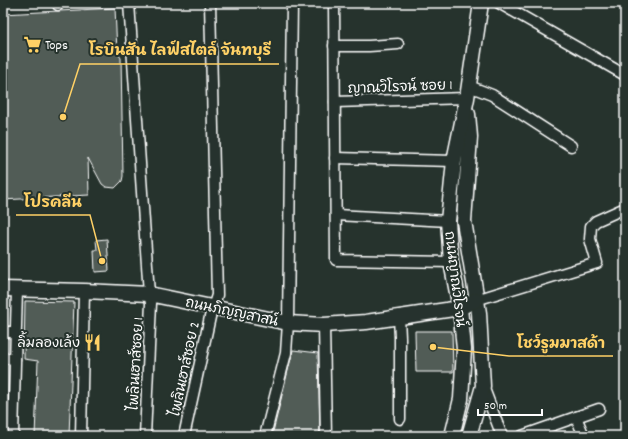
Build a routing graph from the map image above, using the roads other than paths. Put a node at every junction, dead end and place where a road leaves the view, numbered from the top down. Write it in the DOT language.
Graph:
graph roads {
  1 [pos="130,3"];
  2 [pos="210,3"];
  3 [pos="292,3"];
  4 [pos="334,3"];
  5 [pos="481,3"];
  6 [pos="499,3"];
  7 [pos="398,44"];
  8 [pos="334,46"];
  9 [pos="625,75"];
  10 [pos="468,92"];
  11 [pos="335,102"];
  12 [pos="571,146"];
  13 [pos="335,158"];
  14 [pos="454,161"];
  15 [pos="625,208"];
  16 [pos="336,216"];
  17 [pos="448,221"];
  18 [pos="451,262"];
  19 [pos="3,289"];
  20 [pos="17,290"];
  21 [pos="84,291"];
  22 [pos="149,294"];
  23 [pos="476,300"];
  24 [pos="213,308"];
  25 [pos="460,308"];
  26 [pos="399,317"];
  27 [pos="288,323"];
  28 [pos="324,325"];
  29 [pos="3,332"];
  30 [pos="15,332"];
  31 [pos="3,358"];
  32 [pos="15,359"];
  33 [pos="483,386"];
  34 [pos="599,409"];
  35 [pos="576,417"];
  36 [pos="400,419"];
  37 [pos="13,436"];
  38 [pos="81,436"];
  39 [pos="145,436"];
  40 [pos="184,436"];
  41 [pos="265,436"];
  42 [pos="326,436"];
  43 [pos="452,436"];
  44 [pos="469,436"];
  45 [pos="502,436"];
  46 [pos="522,436"];
  47 [pos="584,436"];
  1 -- 22 [label="street, ไพลินเฮาส์ซอย 1"];
  2 -- 24 [label="street, ไพลินเฮาส์ซอย 2"];
  3 -- 27 [label="street"];
  4 -- 8 [label="street"];
  5 -- 10 [label="main road, ถนนญาณวิโรจน์"];
  6 -- 9 [label="street"];
  7 -- 8 [label="street"];
  8 -- 11 [label="street"];
  10 -- 11 [label="street, ญาณวิโรจน์ ซอย 1"];
  10 -- 12 [label="street"];
  10 -- 14 [label="main road, ถนนญาณวิโรจน์"];
  10 -- 23 [label="main road, ถนนญาณวิโรจน์"];
  11 -- 13 [label="street"];
  13 -- 14 [label="street"];
  13 -- 16 [label="street"];
  14 -- 17 [label="main road, ถนนญาณวิโรจน์"];
  15 -- 23 [label="street"];
  16 -- 17 [label="street"];
  16 -- 18 [label="street"];
  17 -- 18 [label="main road, ถนนญาณวิโรจน์"];
  18 -- 25 [label="main road, ถนนญาณวิโรจน์"];
  19 -- 20 [label="main road, ถนนภิญญสาสน์"];
  20 -- 21 [label="main road, ถนนภิญญสาสน์"];
  20 -- 30 [label="street"];
  21 -- 22 [label="main road, ถนนภิญญสาสน์"];
  21 -- 38 [label="street"];
  22 -- 24 [label="main road, ถนนภิญญสาสน์"];
  22 -- 39 [label="street, ไพลินเฮาส์ซอย 1"];
  23 -- 25 [label="main road, ถนนภิญญสาสน์"];
  23 -- 33 [label="main road, ถนนญาณวิโรจน์"];
  24 -- 27 [label="main road, ถนนภิญญสาสน์"];
  24 -- 40 [label="street, ไพลินเฮาส์ซอย 2"];
  25 -- 26 [label="main road, ถนนภิญญสาสน์"];
  25 -- 43 [label="main road, ถนนญาณวิโรจน์"];
  26 -- 28 [label="main road, ถนนภิญญสาสน์"];
  26 -- 36 [label="street"];
  27 -- 28 [label="main road, ถนนภิญญสาสน์"];
  27 -- 41 [label="street"];
  28 -- 42 [label="street"];
  29 -- 30 [label="street"];
  30 -- 32 [label="street"];
  31 -- 32 [label="street"];
  32 -- 37 [label="street"];
  33 -- 44 [label="main road, ถนนญาณวิโรจน์"];
  33 -- 45 [label="street"];
  34 -- 35 [label="street"];
  35 -- 46 [label="street"];
  35 -- 47 [label="street"];
}
